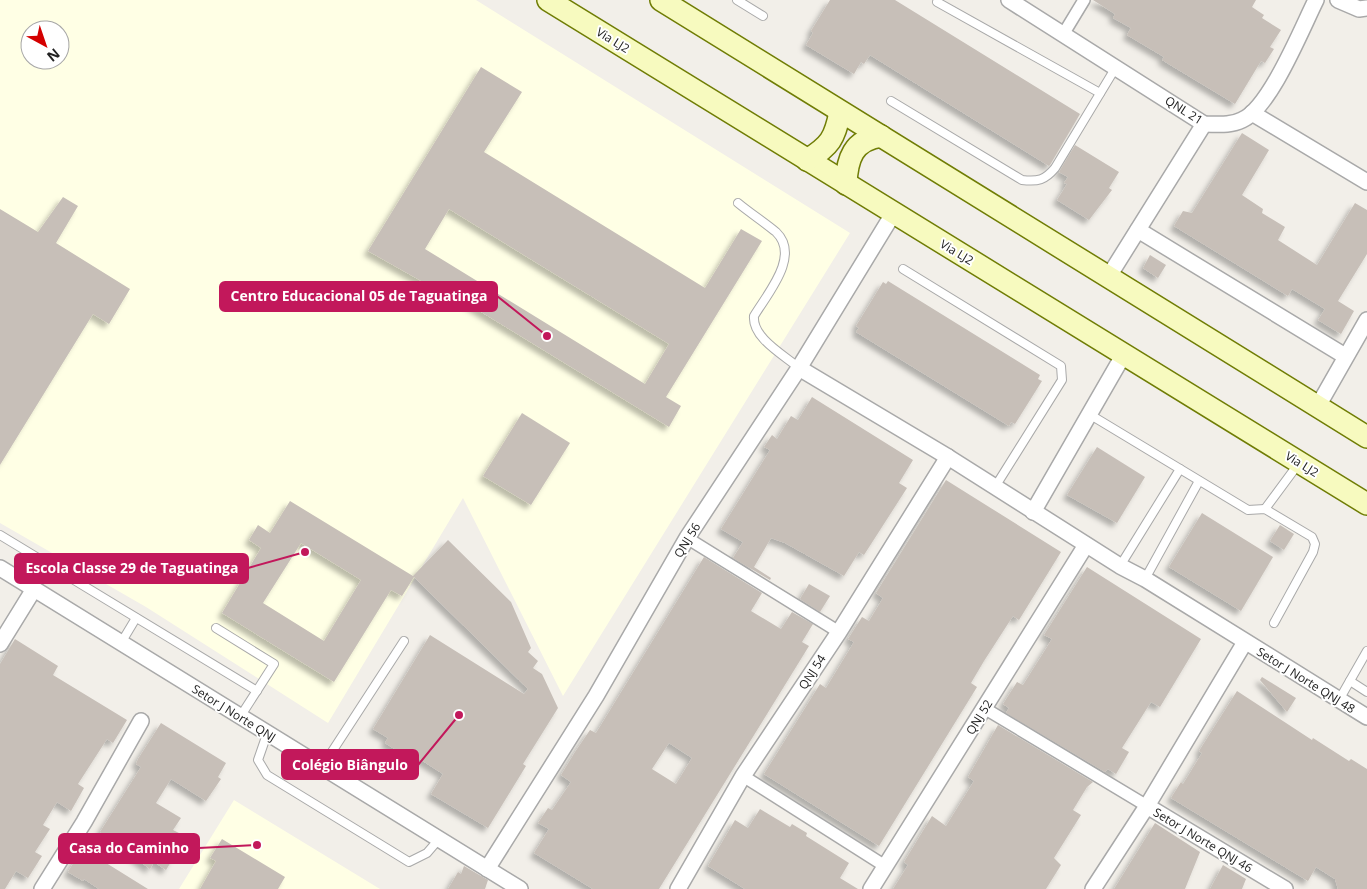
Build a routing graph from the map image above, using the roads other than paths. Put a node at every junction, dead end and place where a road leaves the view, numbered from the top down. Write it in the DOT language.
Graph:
graph roads {
  1 [pos="548,0"];
  2 [pos="661,0"];
  3 [pos="737,0"];
  4 [pos="1009,0"];
  5 [pos="1084,0"];
  6 [pos="1316,0"];
  7 [pos="1338,0"];
  8 [pos="937,2"];
  9 [pos="1367,8"];
  10 [pos="763,16"];
  11 [pos="1064,33"];
  12 [pos="1116,67"];
  13 [pos="1100,93"];
  14 [pos="891,101"];
  15 [pos="840,112"];
  16 [pos="1252,113"];
  17 [pos="1204,124"];
  18 [pos="881,136"];
  19 [pos="807,160"];
  20 [pos="1367,182"];
  21 [pos="846,184"];
  22 [pos="738,203"];
  23 [pos="894,214"];
  24 [pos="1138,230"];
  25 [pos="903,269"];
  26 [pos="1109,276"];
  27 [pos="1367,320"];
  28 [pos="1124,354"];
  29 [pos="1345,356"];
  30 [pos="799,368"];
  31 [pos="1318,406"];
  32 [pos="1089,414"];
  33 [pos="1367,437"];
  34 [pos="948,457"];
  35 [pos="1299,462"];
  36 [pos="1180,469"];
  37 [pos="1199,481"];
  38 [pos="995,487"];
  39 [pos="1367,504"];
  40 [pos="1265,509"];
  41 [pos="1033,512"];
  42 [pos="0,535"];
  43 [pos="687,538"];
  44 [pos="1086,545"];
  45 [pos="1120,566"];
  46 [pos="0,568"];
  47 [pos="1145,579"];
  48 [pos="34,589"];
  49 [pos="136,618"];
  50 [pos="1274,623"];
  51 [pos="216,628"];
  52 [pos="839,632"];
  53 [pos="404,641"];
  54 [pos="1245,642"];
  55 [pos="121,643"];
  56 [pos="0,644"];
  57 [pos="1367,651"];
  58 [pos="1350,681"];
  59 [pos="257,691"];
  60 [pos="1367,692"];
  61 [pos="1339,700"];
  62 [pos="984,708"];
  63 [pos="240,717"];
  64 [pos="1367,717"];
  65 [pos="142,721"];
  66 [pos="267,734"];
  67 [pos="322,767"];
  68 [pos="743,776"];
  69 [pos="1147,806"];
  70 [pos="439,840"];
  71 [pos="885,866"];
  72 [pos="487,869"];
  73 [pos="42,889"];
  74 [pos="520,889"];
  75 [pos="678,889"];
  76 [pos="871,889"];
  77 [pos="1093,889"];
  78 [pos="1285,889"];
  1 -- 19 [label="main road, Via LJ2"];
  2 -- 15 [label="main road"];
  3 -- 10 [label="lane"];
  4 -- 11 [label="street, QNL 21"];
  5 -- 11 [label="street"];
  6 -- 16 [label="street, QNL 21"];
  7 -- 9 [label="street"];
  8 -- 13 [label="lane"];
  11 -- 12 [label="street, QNL 21"];
  12 -- 13 [label="lane"];
  12 -- 17 [label="street, QNL 21"];
  13 -- 14 [label="lane"];
  15 -- 18 [label="main road"];
  15 -- 19 [label="main road"];
  16 -- 17 [label="street, QNL 21"];
  16 -- 20 [label="street"];
  17 -- 24 [label="street"];
  18 -- 21 [label="main road"];
  18 -- 26 [label="main road"];
  19 -- 21 [label="main road, Via LJ2"];
  21 -- 23 [label="main road, Via LJ2"];
  22 -- 30 [label="lane"];
  23 -- 28 [label="main road, Via LJ2"];
  23 -- 30 [label="street, QNJ 56"];
  24 -- 26 [label="street"];
  24 -- 29 [label="street"];
  25 -- 38 [label="lane"];
  26 -- 31 [label="main road"];
  27 -- 29 [label="street"];
  28 -- 32 [label="street"];
  28 -- 35 [label="main road, Via LJ2"];
  29 -- 31 [label="street"];
  30 -- 34 [label="street, Setor J Norte QNJ 48"];
  30 -- 43 [label="street, QNJ 56"];
  31 -- 33 [label="main road"];
  32 -- 36 [label="lane"];
  32 -- 41 [label="street"];
  34 -- 38 [label="street, Setor J Norte QNJ 48"];
  34 -- 52 [label="street, QNJ 54"];
  35 -- 39 [label="main road, Via LJ2"];
  35 -- 40 [label="lane"];
  36 -- 37 [label="lane"];
  36 -- 45 [label="lane"];
  37 -- 40 [label="lane"];
  37 -- 47 [label="lane"];
  38 -- 41 [label="street, Setor J Norte QNJ 48"];
  40 -- 50 [label="lane"];
  41 -- 44 [label="street, Setor J Norte QNJ 48"];
  42 -- 49 [label="lane"];
  43 -- 52 [label="street"];
  43 -- 72 [label="street, QNJ 56"];
  44 -- 45 [label="street, Setor J Norte QNJ 48"];
  44 -- 62 [label="street, QNJ 52"];
  45 -- 47 [label="street, Setor J Norte QNJ 48"];
  46 -- 48 [label="street, Setor J Norte QNJ"];
  47 -- 54 [label="street, Setor J Norte QNJ 48"];
  48 -- 55 [label="street, Setor J Norte QNJ"];
  48 -- 56 [label="street"];
  49 -- 55 [label="lane"];
  49 -- 59 [label="lane"];
  51 -- 59 [label="lane"];
  52 -- 68 [label="street, QNJ 54"];
  53 -- 67 [label="lane"];
  54 -- 61 [label="street, Setor J Norte QNJ 48"];
  54 -- 69 [label="street"];
  55 -- 63 [label="street, Setor J Norte QNJ"];
  57 -- 58 [label="lane"];
  58 -- 60 [label="lane"];
  58 -- 61 [label="lane"];
  59 -- 63 [label="lane"];
  61 -- 64 [label="street, Setor J Norte QNJ 48"];
  62 -- 69 [label="street"];
  62 -- 71 [label="street, QNJ 52"];
  63 -- 66 [label="street, Setor J Norte QNJ"];
  65 -- 73 [label="street"];
  66 -- 67 [label="street, Setor J Norte QNJ"];
  66 -- 70 [label="lane"];
  67 -- 70 [label="street, Setor J Norte QNJ"];
  68 -- 71 [label="street"];
  68 -- 75 [label="street, QNJ 54"];
  69 -- 77 [label="street"];
  69 -- 78 [label="street, Setor J Norte QNJ 46"];
  70 -- 72 [label="street, Setor J Norte QNJ"];
  71 -- 76 [label="street, QNJ 52"];
  72 -- 74 [label="street, Setor J Norte QNJ"];
}
